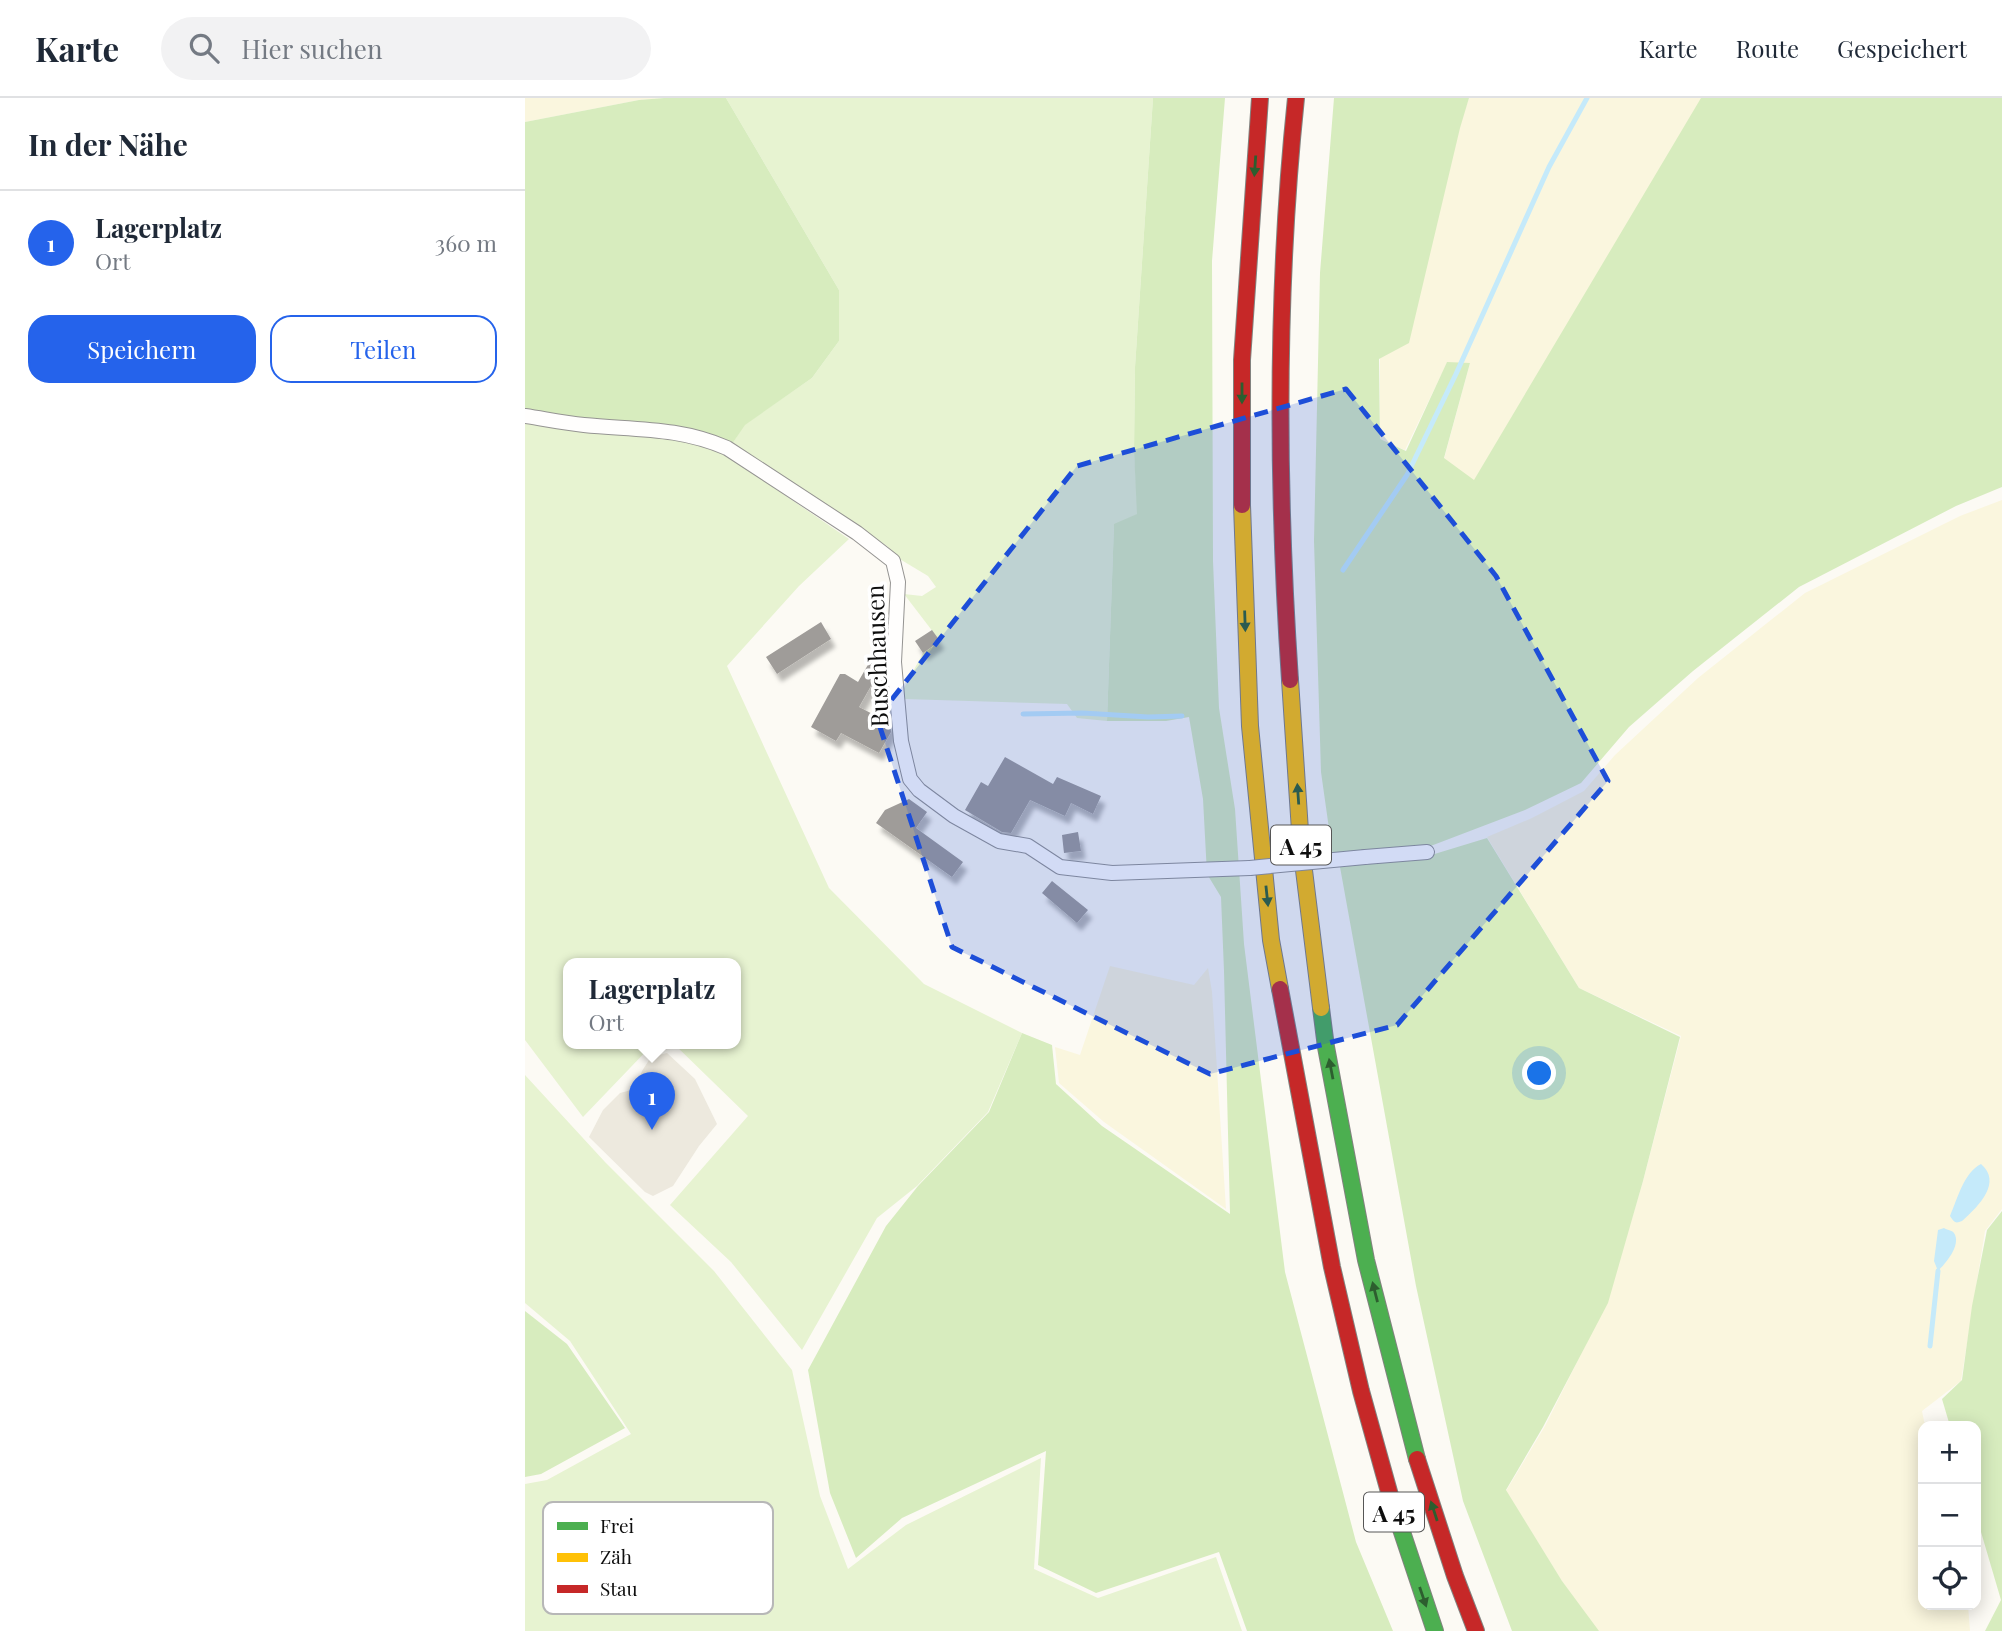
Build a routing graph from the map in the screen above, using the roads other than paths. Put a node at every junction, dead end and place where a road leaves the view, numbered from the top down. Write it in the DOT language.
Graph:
graph roads {
  1 [pos="1260,98"];
  2 [pos="1297,98"];
  3 [pos="525,416"];
  4 [pos="1427,852"];
  5 [pos="1435,1631"];
  6 [pos="1476,1631"];
  1 -- 5 [label="highway, A 45, one-way"];
  6 -- 2 [label="highway, A 45, one-way"];
  3 -- 4 [label="street, Buschhausen, bridge"];
}
